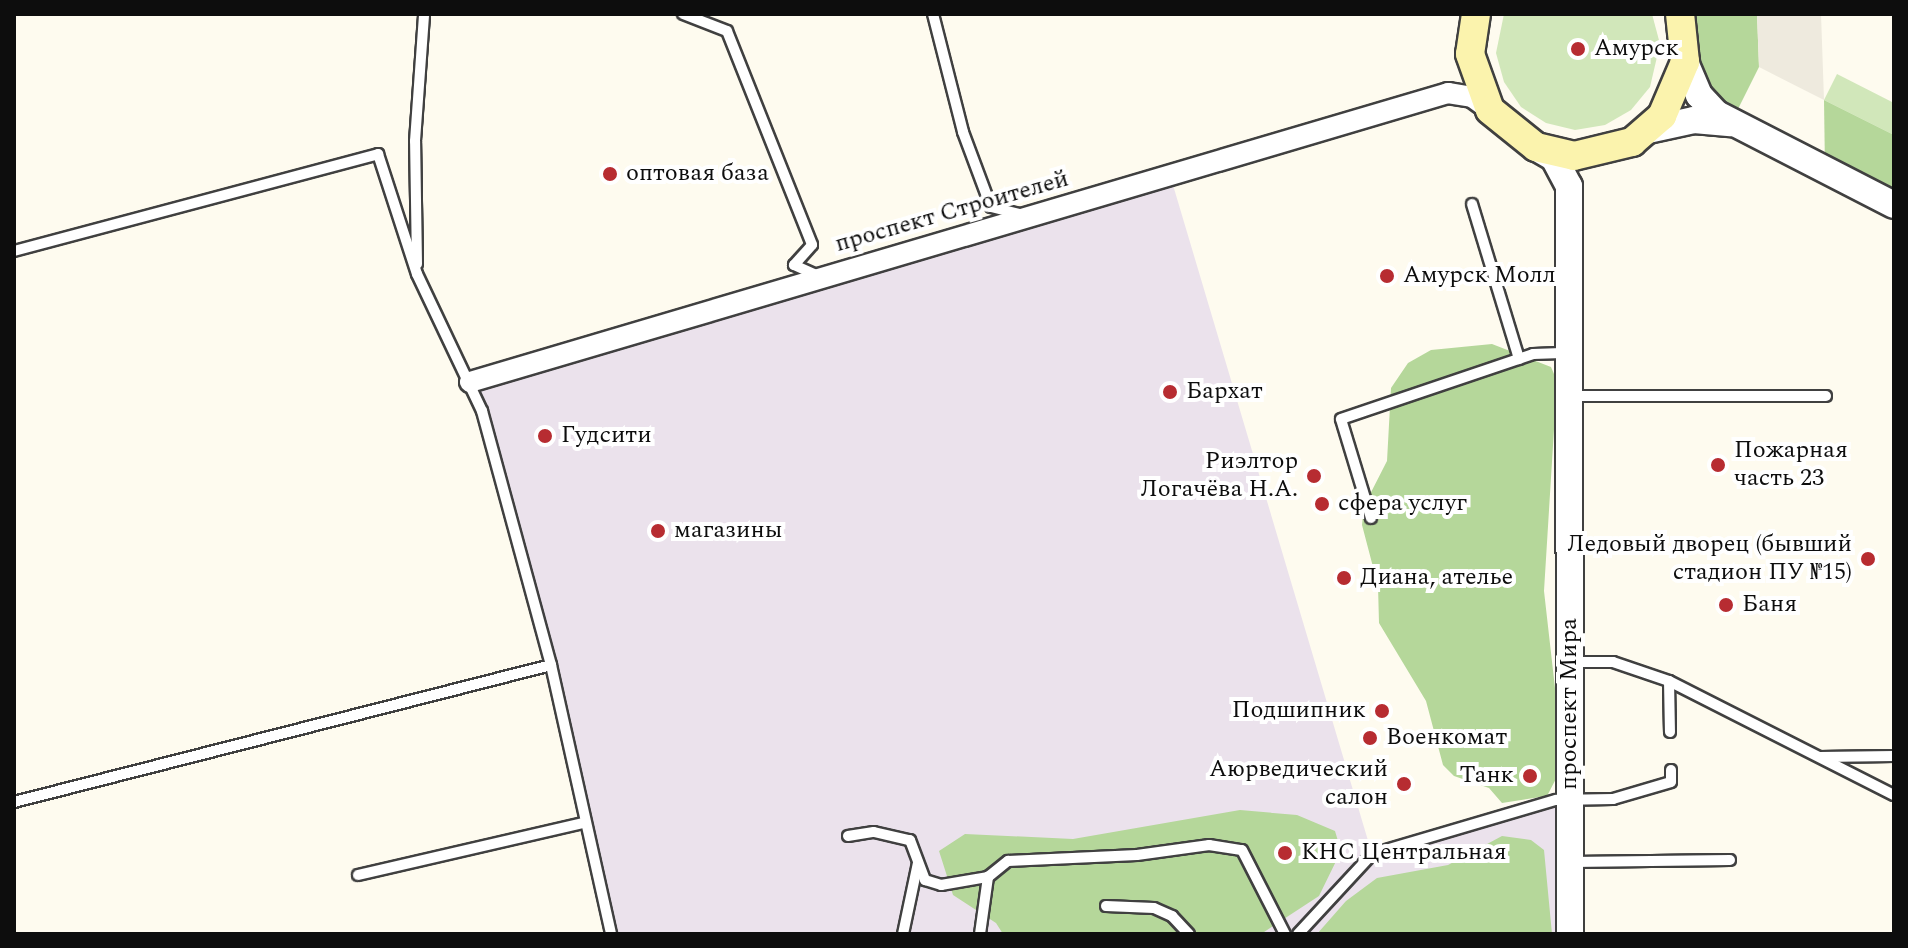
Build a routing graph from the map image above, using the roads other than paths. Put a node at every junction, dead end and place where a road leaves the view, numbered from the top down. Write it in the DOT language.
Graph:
graph roads {
  1 [pos="424,14"];
  2 [pos="683,14"];
  3 [pos="933,14"];
  4 [pos="1476,14"];
  5 [pos="1682,17"];
  6 [pos="712,19"];
  7 [pos="1470,54"];
  8 [pos="1685,62"];
  9 [pos="1448,93"];
  10 [pos="1490,110"];
  11 [pos="1731,123"];
  12 [pos="1648,130"];
  13 [pos="1536,147"];
  14 [pos="1594,155"];
  15 [pos="1569,186"];
  16 [pos="1472,204"];
  17 [pos="1894,205"];
  18 [pos="1030,216"];
  19 [pos="14,251"];
  20 [pos="417,274"];
  21 [pos="822,278"];
  22 [pos="1569,353"];
  23 [pos="1519,359"];
  24 [pos="470,382"];
  25 [pos="1569,396"];
  26 [pos="1826,396"];
  27 [pos="1371,518"];
  28 [pos="1570,662"];
  29 [pos="551,665"];
  30 [pos="1669,681"];
  31 [pos="1670,732"];
  32 [pos="1894,756"];
  33 [pos="1818,757"];
  34 [pos="1671,770"];
  35 [pos="1894,795"];
  36 [pos="1570,800"];
  37 [pos="14,802"];
  38 [pos="583,823"];
  39 [pos="848,836"];
  40 [pos="1730,860"];
  41 [pos="919,861"];
  42 [pos="1570,862"];
  43 [pos="358,875"];
  44 [pos="988,877"];
  45 [pos="1106,906"];
  46 [pos="611,934"];
  47 [pos="903,934"];
  48 [pos="980,934"];
  49 [pos="1189,934"];
  50 [pos="1285,934"];
  51 [pos="1298,934"];
  52 [pos="1570,934"];
  1 -- 20 [label="lane"];
  2 -- 6 [label="lane"];
  3 -- 18 [label="lane"];
  4 -- 7 [label="main road"];
  5 -- 8 [label="main road"];
  6 -- 21 [label="lane"];
  7 -- 9 [label="street"];
  7 -- 10 [label="main road"];
  8 -- 11 [label="street"];
  8 -- 12 [label="main road"];
  9 -- 10 [label="street"];
  9 -- 18 [label="street, проспект Строителей"];
  10 -- 13 [label="main road"];
  11 -- 12 [label="street"];
  11 -- 17 [label="street"];
  12 -- 14 [label="main road"];
  13 -- 14 [label="main road"];
  13 -- 15 [label="street"];
  14 -- 15 [label="street"];
  15 -- 22 [label="street, проспект Мира"];
  16 -- 23 [label="lane"];
  18 -- 21 [label="street, проспект Строителей"];
  19 -- 20 [label="lane"];
  20 -- 24 [label="lane"];
  21 -- 24 [label="street, проспект Строителей"];
  22 -- 23 [label="lane"];
  22 -- 25 [label="street, проспект Мира"];
  23 -- 27 [label="lane"];
  24 -- 29 [label="lane"];
  25 -- 26 [label="lane"];
  25 -- 28 [label="street, проспект Мира"];
  28 -- 30 [label="lane"];
  28 -- 36 [label="street, проспект Мира"];
  29 -- 37 [label="lane"];
  29 -- 38 [label="lane"];
  30 -- 31 [label="lane"];
  30 -- 33 [label="lane"];
  32 -- 33 [label="lane"];
  33 -- 35 [label="lane"];
  34 -- 36 [label="lane"];
  36 -- 42 [label="street, проспект Мира"];
  36 -- 51 [label="lane"];
  38 -- 43 [label="lane"];
  38 -- 46 [label="lane"];
  39 -- 41 [label="lane"];
  40 -- 42 [label="lane"];
  41 -- 44 [label="lane"];
  41 -- 47 [label="lane"];
  42 -- 52 [label="street, проспект Мира"];
  44 -- 48 [label="lane"];
  44 -- 50 [label="lane"];
  45 -- 49 [label="lane"];
}
